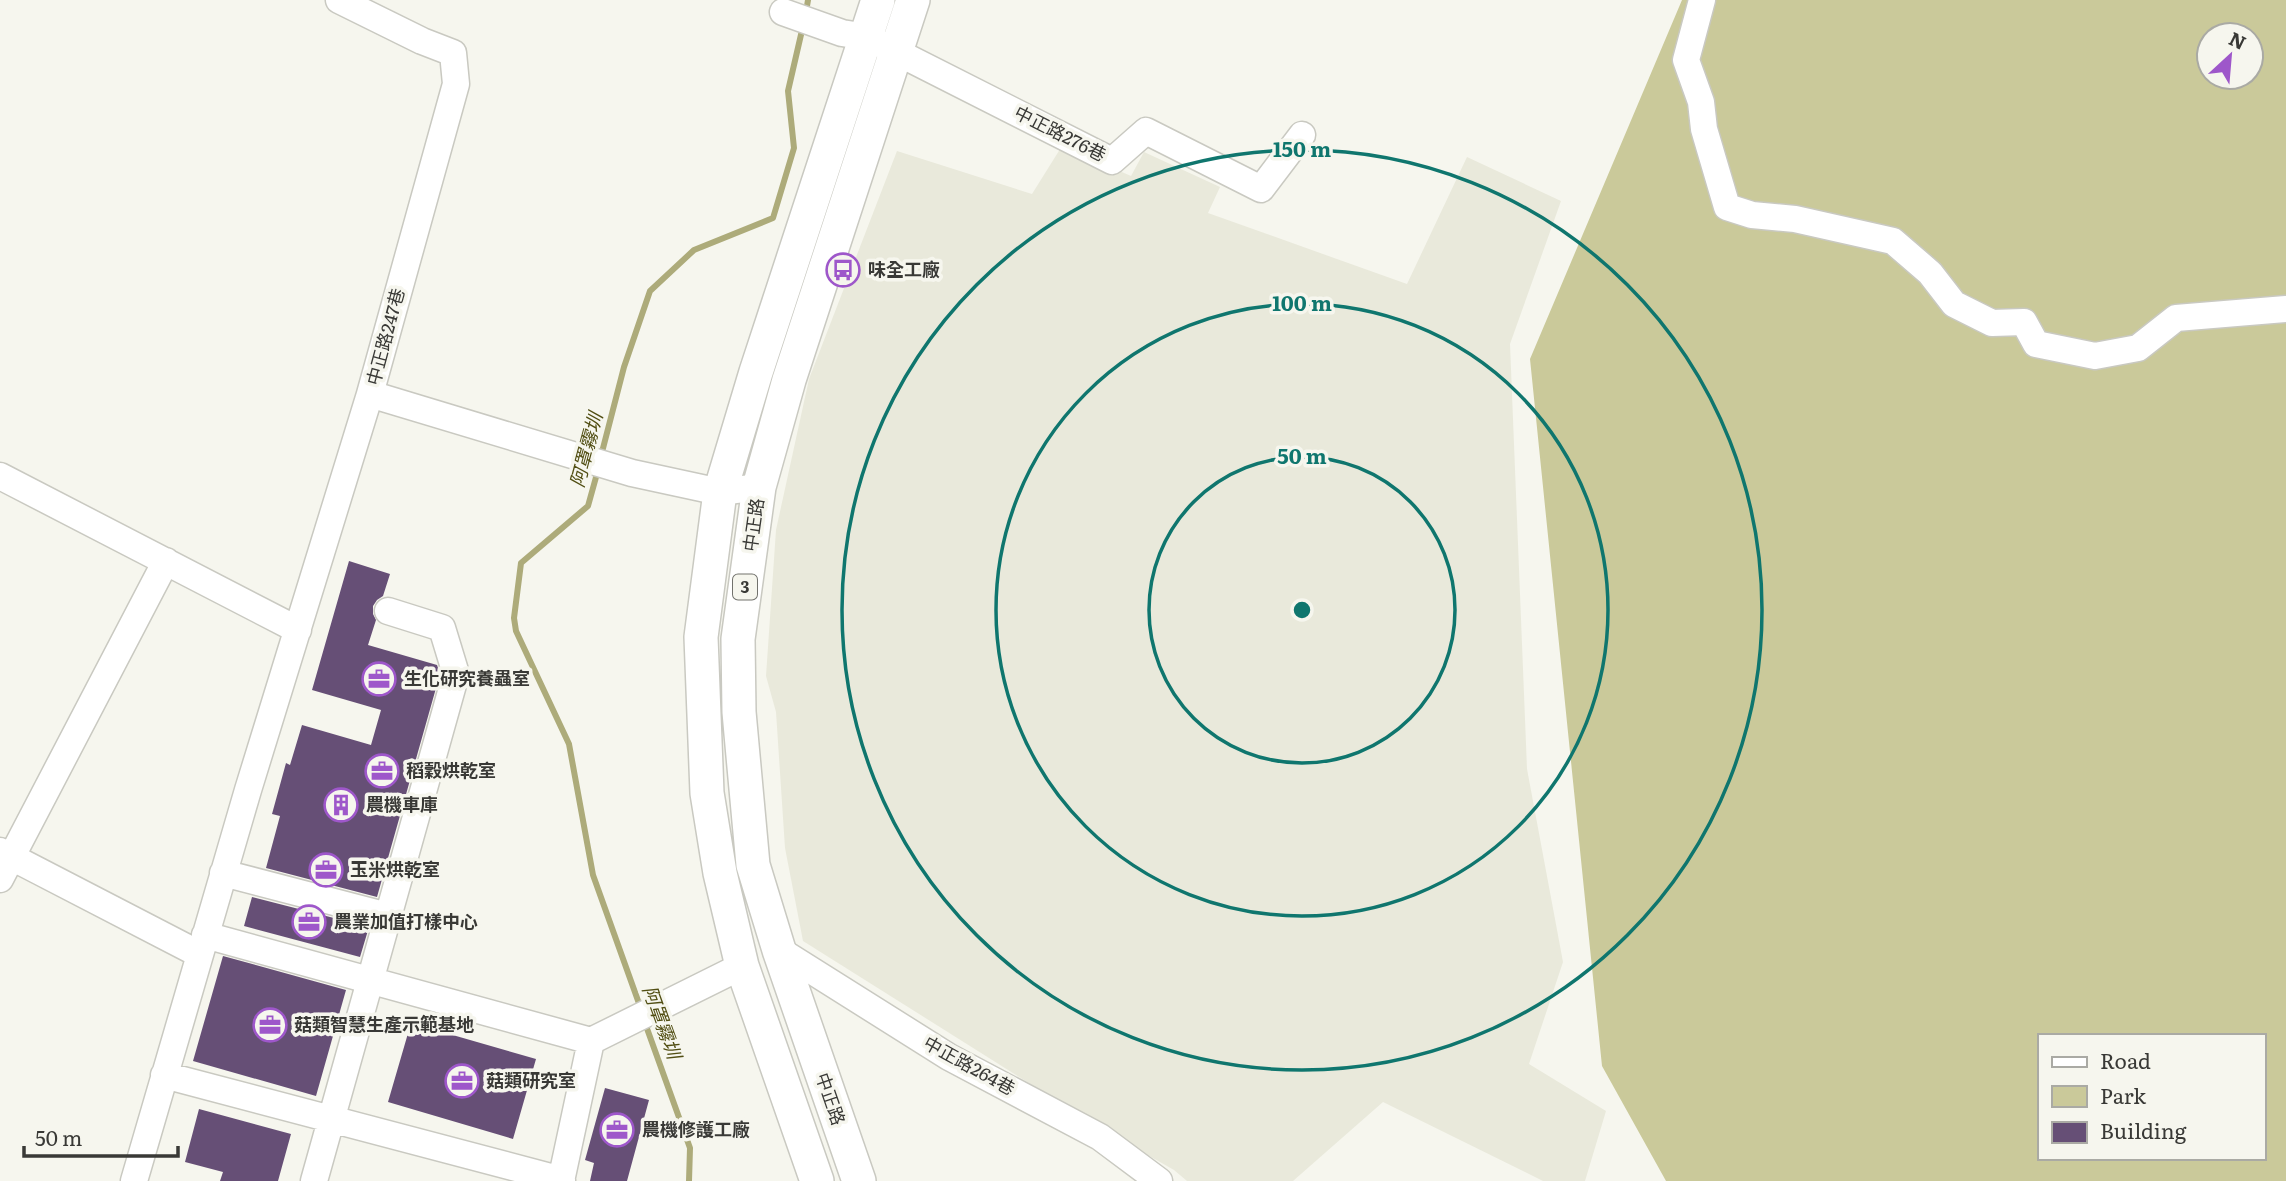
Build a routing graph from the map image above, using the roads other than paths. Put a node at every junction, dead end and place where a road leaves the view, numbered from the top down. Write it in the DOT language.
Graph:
graph roads {
  1 [pos="339,0"];
  2 [pos="878,0"];
  3 [pos="913,0"];
  4 [pos="1702,0"];
  5 [pos="783,12"];
  6 [pos="855,35"];
  7 [pos="897,52"];
  8 [pos="1302,135"];
  9 [pos="2286,309"];
  10 [pos="370,394"];
  11 [pos="0,476"];
  12 [pos="759,487"];
  13 [pos="720,492"];
  14 [pos="166,561"];
  15 [pos="388,611"];
  16 [pos="299,629"];
  17 [pos="4,862"];
  18 [pos="223,873"];
  19 [pos="388,916"];
  20 [pos="202,945"];
  21 [pos="779,950"];
  22 [pos="743,966"];
  23 [pos="370,981"];
  24 [pos="591,1041"];
  25 [pos="164,1075"];
  26 [pos="331,1119"];
  27 [pos="562,1180"];
  28 [pos="134,1181"];
  29 [pos="314,1181"];
  30 [pos="817,1181"];
  31 [pos="859,1181"];
  32 [pos="1159,1181"];
  1 -- 10 [label="lane, 中正路247巷"];
  2 -- 6 [label="main road, 3"];
  3 -- 7 [label="main road, 中正路 / 3"];
  4 -- 9 [label="lane"];
  5 -- 6 [label="lane, 中正路276巷"];
  6 -- 7 [label="lane, 中正路276巷"];
  6 -- 13 [label="main road, 3"];
  7 -- 8 [label="lane, 中正路276巷"];
  7 -- 12 [label="main road, 中正路 / 3"];
  10 -- 13 [label="lane, 中正路247巷"];
  10 -- 16 [label="lane"];
  11 -- 14 [label="lane"];
  12 -- 13 [label="lane, 中正路247巷"];
  12 -- 21 [label="main road, 中正路 / 3"];
  13 -- 22 [label="main road, 3"];
  14 -- 16 [label="lane"];
  14 -- 17 [label="lane"];
  15 -- 19 [label="lane"];
  16 -- 18 [label="lane"];
  17 -- 20 [label="lane"];
  18 -- 19 [label="lane"];
  18 -- 20 [label="lane"];
  19 -- 23 [label="lane"];
  20 -- 23 [label="lane"];
  20 -- 25 [label="lane"];
  21 -- 31 [label="main road, 中正路 / 3"];
  21 -- 32 [label="lane, 中正路264巷"];
  22 -- 24 [label="lane"];
  22 -- 30 [label="main road, 3"];
  23 -- 24 [label="lane"];
  23 -- 26 [label="lane"];
  24 -- 27 [label="lane"];
  25 -- 26 [label="lane"];
  25 -- 28 [label="lane"];
  26 -- 27 [label="lane"];
  26 -- 29 [label="lane"];
}
